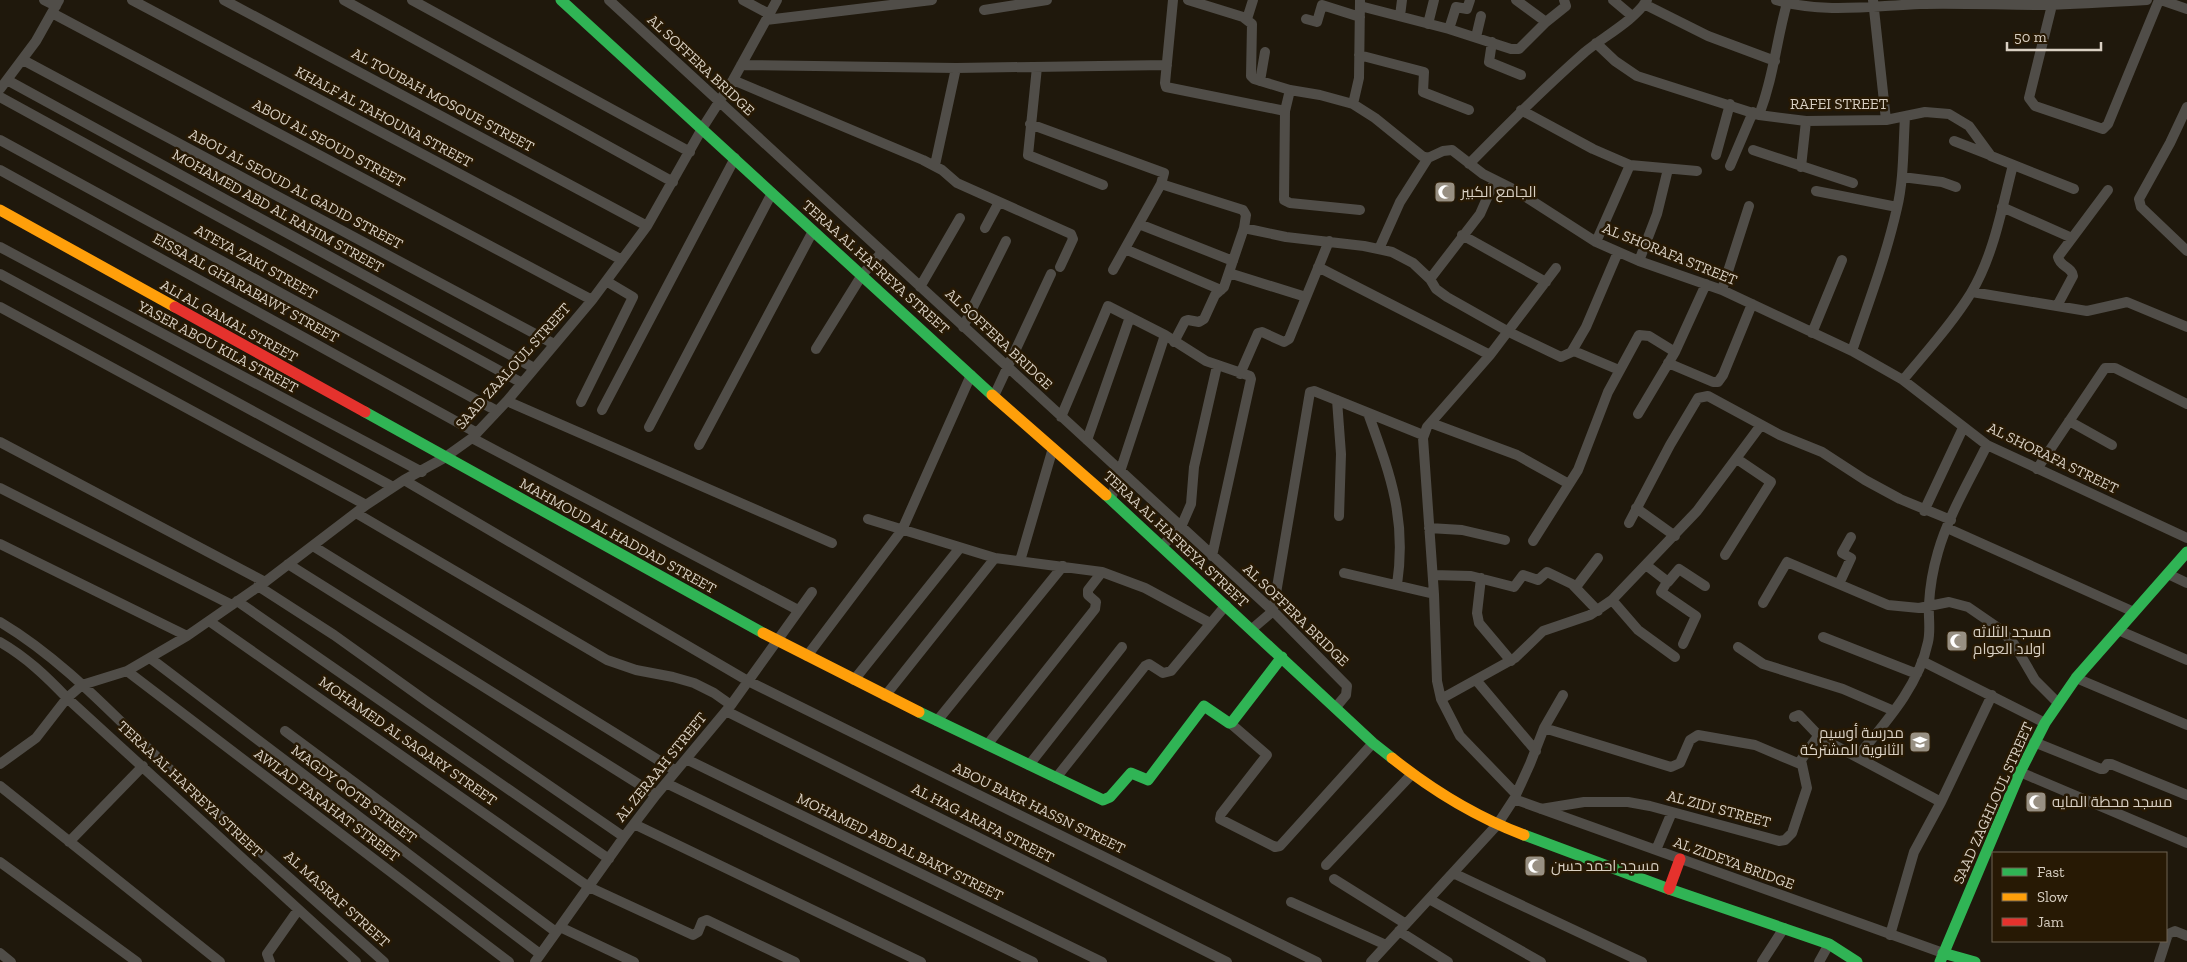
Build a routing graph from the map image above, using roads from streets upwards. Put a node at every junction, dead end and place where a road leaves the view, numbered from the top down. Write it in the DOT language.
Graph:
graph roads {
  1 [pos="44,0"];
  2 [pos="132,0"];
  3 [pos="224,0"];
  4 [pos="344,0"];
  5 [pos="412,0"];
  6 [pos="561,0"];
  7 [pos="610,0"];
  8 [pos="743,0"];
  9 [pos="777,0"];
  10 [pos="932,0"];
  11 [pos="1047,0"];
  12 [pos="1173,0"];
  13 [pos="1188,0"];
  14 [pos="1253,0"];
  15 [pos="1402,0"];
  16 [pos="1434,0"];
  17 [pos="1470,0"];
  18 [pos="1516,0"];
  19 [pos="1564,0"];
  20 [pos="1613,0"];
  21 [pos="1776,0"];
  22 [pos="2147,0"];
  23 [pos="2160,0"];
  24 [pos="1645,2"];
  25 [pos="1791,2"];
  26 [pos="1940,2"];
  27 [pos="2086,2"];
  28 [pos="1360,3"];
  29 [pos="2045,3"];
  30 [pos="1873,4"];
  31 [pos="56,6"];
  32 [pos="2187,8"];
  33 [pos="984,10"];
  34 [pos="1400,16"];
  35 [pos="1481,16"];
  36 [pos="1632,16"];
  37 [pos="768,17"];
  38 [pos="1360,17"];
  39 [pos="1247,19"];
  40 [pos="1306,19"];
  41 [pos="1546,22"];
  42 [pos="1428,24"];
  43 [pos="1450,29"];
  44 [pos="1476,37"];
  45 [pos="1492,42"];
  46 [pos="1596,43"];
  47 [pos="1265,52"];
  48 [pos="1359,55"];
  49 [pos="23,60"];
  50 [pos="1775,61"];
  51 [pos="741,65"];
  52 [pos="1167,65"];
  53 [pos="1037,67"];
  54 [pos="956,68"];
  55 [pos="0,71"];
  56 [pos="1520,75"];
  57 [pos="733,80"];
  58 [pos="1260,80"];
  59 [pos="5,82"];
  60 [pos="1290,90"];
  61 [pos="0,97"];
  62 [pos="719,103"];
  63 [pos="1353,104"];
  64 [pos="1730,104"];
  65 [pos="2187,106"];
  66 [pos="1469,110"];
  67 [pos="1521,110"];
  68 [pos="1285,111"];
  69 [pos="1756,113"];
  70 [pos="1905,117"];
  71 [pos="1886,120"];
  72 [pos="1806,121"];
  73 [pos="1030,124"];
  74 [pos="703,128"];
  75 [pos="0,140"];
  76 [pos="1954,141"];
  77 [pos="1753,150"];
  78 [pos="690,152"];
  79 [pos="1716,155"];
  80 [pos="1991,156"];
  81 [pos="735,158"];
  82 [pos="1428,158"];
  83 [pos="1469,164"];
  84 [pos="1630,165"];
  85 [pos="2013,165"];
  86 [pos="935,166"];
  87 [pos="1730,166"];
  88 [pos="1801,167"];
  89 [pos="1668,169"];
  90 [pos="0,170"];
  91 [pos="1697,171"];
  92 [pos="1902,177"];
  93 [pos="1495,180"];
  94 [pos="673,182"];
  95 [pos="1853,183"];
  96 [pos="1161,184"];
  97 [pos="1103,185"];
  98 [pos="1956,187"];
  99 [pos="2074,189"];
  100 [pos="2108,190"];
  101 [pos="1816,191"];
  102 [pos="772,193"];
  103 [pos="999,202"];
  104 [pos="1749,206"];
  105 [pos="2002,207"];
  106 [pos="1897,208"];
  107 [pos="0,210"];
  108 [pos="1360,210"];
  109 [pos="960,218"];
  110 [pos="1139,224"];
  111 [pos="647,226"];
  112 [pos="985,228"];
  113 [pos="1244,228"];
  114 [pos="813,231"];
  115 [pos="1462,235"];
  116 [pos="2072,238"];
  117 [pos="1006,241"];
  118 [pos="1329,241"];
  119 [pos="1596,242"];
  120 [pos="0,247"];
  121 [pos="1124,249"];
  122 [pos="1379,249"];
  123 [pos="2187,251"];
  124 [pos="882,252"];
  125 [pos="1618,252"];
  126 [pos="622,260"];
  127 [pos="1842,260"];
  128 [pos="1233,261"];
  129 [pos="1640,261"];
  130 [pos="1060,267"];
  131 [pos="1318,267"];
  132 [pos="1556,268"];
  133 [pos="1113,270"];
  134 [pos="1229,273"];
  135 [pos="0,274"];
  136 [pos="1051,274"];
  137 [pos="862,275"];
  138 [pos="1430,279"];
  139 [pos="606,281"];
  140 [pos="1546,282"];
  141 [pos="1706,284"];
  142 [pos="920,288"];
  143 [pos="1221,290"];
  144 [pos="1722,290"];
  145 [pos="1972,292"];
  146 [pos="1306,297"];
  147 [pos="592,300"];
  148 [pos="1752,304"];
  149 [pos="2057,306"];
  150 [pos="0,308"];
  151 [pos="1130,317"];
  152 [pos="964,327"];
  153 [pos="2187,327"];
  154 [pos="1509,332"];
  155 [pos="1812,333"];
  156 [pos="1165,335"];
  157 [pos="1174,342"];
  158 [pos="554,344"];
  159 [pos="816,349"];
  160 [pos="1572,351"];
  161 [pos="1852,351"];
  162 [pos="1674,352"];
  163 [pos="1490,355"];
  164 [pos="1668,363"];
  165 [pos="1217,366"];
  166 [pos="534,368"];
  167 [pos="1008,368"];
  168 [pos="1619,370"];
  169 [pos="1240,374"];
  170 [pos="971,375"];
  171 [pos="1903,380"];
  172 [pos="522,383"];
  173 [pos="994,396"];
  174 [pos="1337,400"];
  175 [pos="507,401"];
  176 [pos="582,402"];
  177 [pos="2187,404"];
  178 [pos="602,410"];
  179 [pos="497,411"];
  180 [pos="1368,413"];
  181 [pos="1638,414"];
  182 [pos="1061,417"];
  183 [pos="2069,420"];
  184 [pos="1431,423"];
  185 [pos="1761,425"];
  186 [pos="649,428"];
  187 [pos="1963,428"];
  188 [pos="474,435"];
  189 [pos="1423,435"];
  190 [pos="1087,440"];
  191 [pos="0,442"];
  192 [pos="699,445"];
  193 [pos="1987,445"];
  194 [pos="2112,445"];
  195 [pos="1052,448"];
  196 [pos="444,458"];
  197 [pos="1736,459"];
  198 [pos="2037,469"];
  199 [pos="1120,471"];
  200 [pos="422,472"];
  201 [pos="404,480"];
  202 [pos="1569,484"];
  203 [pos="393,487"];
  204 [pos="0,488"];
  205 [pos="1112,499"];
  206 [pos="366,506"];
  207 [pos="1636,508"];
  208 [pos="1924,510"];
  209 [pos="356,513"];
  210 [pos="1339,516"];
  211 [pos="868,519"];
  212 [pos="1629,523"];
  213 [pos="1949,524"];
  214 [pos="1181,527"];
  215 [pos="1429,528"];
  216 [pos="902,530"];
  217 [pos="1675,536"];
  218 [pos="1851,537"];
  219 [pos="2187,538"];
  220 [pos="1505,540"];
  221 [pos="1533,541"];
  222 [pos="832,543"];
  223 [pos="0,544"];
  224 [pos="313,546"];
  225 [pos="1162,546"];
  226 [pos="959,549"];
  227 [pos="2187,552"];
  228 [pos="1724,555"];
  229 [pos="1212,556"];
  230 [pos="995,558"];
  231 [pos="1598,558"];
  232 [pos="1020,561"];
  233 [pos="288,564"];
  234 [pos="1646,565"];
  235 [pos="1063,566"];
  236 [pos="1102,572"];
  237 [pos="1344,573"];
  238 [pos="2168,574"];
  239 [pos="1433,575"];
  240 [pos="1481,578"];
  241 [pos="1667,582"];
  242 [pos="2187,583"];
  243 [pos="261,584"];
  244 [pos="1839,584"];
  245 [pos="1396,585"];
  246 [pos="1705,586"];
  247 [pos="1576,587"];
  248 [pos="812,592"];
  249 [pos="1434,594"];
  250 [pos="1612,600"];
  251 [pos="235,603"];
  252 [pos="1226,604"];
  253 [pos="1763,604"];
  254 [pos="1928,606"];
  255 [pos="798,610"];
  256 [pos="1273,611"];
  257 [pos="1598,611"];
  258 [pos="2134,612"];
  259 [pos="209,621"];
  260 [pos="0,622"];
  261 [pos="1210,623"];
  262 [pos="1252,629"];
  263 [pos="2118,630"];
  264 [pos="187,636"];
  265 [pos="1824,637"];
  266 [pos="777,641"];
  267 [pos="0,642"];
  268 [pos="1684,644"];
  269 [pos="1122,647"];
  270 [pos="1738,647"];
  271 [pos="807,656"];
  272 [pos="1282,656"];
  273 [pos="1675,657"];
  274 [pos="150,658"];
  275 [pos="2187,660"];
  276 [pos="1511,661"];
  277 [pos="1922,662"];
  278 [pos="127,672"];
  279 [pos="1917,674"];
  280 [pos="2076,678"];
  281 [pos="854,680"];
  282 [pos="1476,680"];
  283 [pos="748,681"];
  284 [pos="82,685"];
  285 [pos="1563,695"];
  286 [pos="1992,695"];
  287 [pos="886,696"];
  288 [pos="67,698"];
  289 [pos="1441,699"];
  290 [pos="2058,703"];
  291 [pos="1336,707"];
  292 [pos="728,708"];
  293 [pos="1894,711"];
  294 [pos="1794,717"];
  295 [pos="938,721"];
  296 [pos="1230,723"];
  297 [pos="2045,723"];
  298 [pos="2187,726"];
  299 [pos="1544,728"];
  300 [pos="285,732"];
  301 [pos="1821,738"];
  302 [pos="2034,742"];
  303 [pos="1373,743"];
  304 [pos="987,745"];
  305 [pos="1536,751"];
  306 [pos="1857,757"];
  307 [pos="686,759"];
  308 [pos="0,764"];
  309 [pos="1800,764"];
  310 [pos="1029,765"];
  311 [pos="143,766"];
  312 [pos="676,771"];
  313 [pos="2020,772"];
  314 [pos="1412,774"];
  315 [pos="1056,778"];
  316 [pos="666,783"];
  317 [pos="0,786"];
  318 [pos="656,795"];
  319 [pos="2187,796"];
  320 [pos="1515,797"];
  321 [pos="1941,802"];
  322 [pos="1541,809"];
  323 [pos="1672,812"];
  324 [pos="634,824"];
  325 [pos="1497,825"];
  326 [pos="624,837"];
  327 [pos="69,842"];
  328 [pos="2187,843"];
  329 [pos="1656,850"];
  330 [pos="609,859"];
  331 [pos="1680,859"];
  332 [pos="0,862"];
  333 [pos="1326,866"];
  334 [pos="1453,873"];
  335 [pos="1334,879"];
  336 [pos="589,887"];
  337 [pos="1669,889"];
  338 [pos="1429,899"];
  339 [pos="1291,902"];
  340 [pos="298,910"];
  341 [pos="1402,927"];
  342 [pos="1784,928"];
  343 [pos="558,930"];
  344 [pos="1890,935"];
  345 [pos="2187,936"];
  346 [pos="2167,937"];
  347 [pos="2165,942"];
  348 [pos="1830,944"];
  349 [pos="1386,945"];
  350 [pos="0,953"];
  351 [pos="538,958"];
  352 [pos="1941,958"];
  353 [pos="11,962"];
  354 [pos="137,962"];
  355 [pos="220,962"];
  356 [pos="270,962"];
  357 [pos="356,962"];
  358 [pos="384,962"];
  359 [pos="509,962"];
  360 [pos="634,962"];
  361 [pos="796,962"];
  362 [pos="921,962"];
  363 [pos="1033,962"];
  364 [pos="1102,962"];
  365 [pos="1226,962"];
  366 [pos="1317,962"];
  367 [pos="1370,962"];
  368 [pos="1448,962"];
  369 [pos="1541,962"];
  370 [pos="1642,962"];
  371 [pos="1762,962"];
  372 [pos="1819,962"];
  373 [pos="1857,962"];
  374 [pos="1975,962"];
  375 [pos="2159,962"];
  1 -- 31 [label="street, ABOU AL SEOUD STREET"];
  2 -- 126 [label="street, KHALF AL TAHOUNA STREET"];
  3 -- 111 [label="street, AL TOUBAH MOSQUE STREET"];
  4 -- 94 [label="street"];
  5 -- 78 [label="street"];
  6 -- 74 [label="street, TERAA AL HAFREYA STREET"];
  7 -- 62 [label="street, AL SOFFERA BRIDGE"];
  8 -- 37 [label="street"];
  9 -- 37 [label="street, SAAD ZAALOUL STREET"];
  10 -- 37 [label="street"];
  11 -- 33 [label="street"];
  12 -- 52 [label="street"];
  13 -- 39 [label="street"];
  14 -- 39 [label="street"];
  15 -- 34 [label="street"];
  16 -- 42 [label="street"];
  17 -- 43 [label="street"];
  18 -- 41 [label="street"];
  19 -- 41 [label="street"];
  20 -- 36 [label="street"];
  21 -- 25 [label="street"];
  22 -- 27 [label="street"];
  23 -- 29 [label="street"];
  23 -- 32 [label="street"];
  24 -- 36 [label="street"];
  24 -- 50 [label="street"];
  25 -- 30 [label="street"];
  25 -- 50 [label="street"];
  26 -- 29 [label="street"];
  26 -- 30 [label="street"];
  27 -- 29 [label="street"];
  28 -- 34 [label="street"];
  28 -- 38 [label="street"];
  30 -- 71 [label="street"];
  31 -- 49 [label="street"];
  31 -- 147 [label="street, ABOU AL SEOUD STREET"];
  34 -- 42 [label="street"];
  35 -- 44 [label="street"];
  36 -- 46 [label="street"];
  37 -- 51 [label="street, SAAD ZAALOUL STREET"];
  38 -- 40 [label="street"];
  38 -- 48 [label="street"];
  39 -- 58 [label="street"];
  41 -- 45 [label="street"];
  42 -- 43 [label="street"];
  43 -- 44 [label="street"];
  44 -- 45 [label="street"];
  45 -- 56 [label="street"];
  46 -- 64 [label="street, RAFEI STREET"];
  46 -- 67 [label="street"];
  47 -- 58 [label="street"];
  48 -- 63 [label="street"];
  48 -- 66 [label="street"];
  49 -- 59 [label="street"];
  49 -- 158 [label="street, ABOU AL SEOUD AL GADID STREET"];
  50 -- 69 [label="street"];
  51 -- 54 [label="street"];
  51 -- 57 [label="street, SAAD ZAALOUL STREET"];
  52 -- 53 [label="street"];
  52 -- 68 [label="street"];
  53 -- 54 [label="street"];
  53 -- 73 [label="street"];
  54 -- 86 [label="street"];
  55 -- 59 [label="street, MOHAMED ABD AL RAHIM STREET"];
  57 -- 62 [label="street, SAAD ZAALOUL STREET"];
  57 -- 86 [label="street"];
  58 -- 60 [label="street"];
  59 -- 166 [label="street, MOHAMED ABD AL RAHIM STREET"];
  60 -- 63 [label="street"];
  60 -- 68 [label="street"];
  61 -- 172 [label="street"];
  62 -- 74 [label="street, SAAD ZAALOUL STREET"];
  62 -- 124 [label="street, AL SOFFERA BRIDGE"];
  63 -- 82 [label="street"];
  64 -- 69 [label="street, RAFEI STREET"];
  64 -- 79 [label="street"];
  65 -- 123 [label="street"];
  67 -- 83 [label="street"];
  67 -- 84 [label="street"];
  68 -- 108 [label="street"];
  69 -- 72 [label="street, RAFEI STREET"];
  69 -- 87 [label="street"];
  70 -- 71 [label="street, RAFEI STREET"];
  70 -- 80 [label="street, RAFEI STREET"];
  70 -- 92 [label="street"];
  71 -- 72 [label="street, RAFEI STREET"];
  72 -- 88 [label="street"];
  73 -- 96 [label="street"];
  73 -- 97 [label="street"];
  74 -- 78 [label="street, SAAD ZAALOUL STREET"];
  74 -- 81 [label="street, TERAA AL HAFREYA STREET"];
  75 -- 179 [label="street, ATEYA ZAKI STREET"];
  76 -- 80 [label="street"];
  77 -- 88 [label="street"];
  78 -- 94 [label="street, SAAD ZAALOUL STREET"];
  80 -- 85 [label="street"];
  81 -- 102 [label="street, TERAA AL HAFREYA STREET"];
  81 -- 178 [label="street"];
  82 -- 83 [label="street, AL SHORAFA STREET"];
  82 -- 122 [label="street"];
  83 -- 93 [label="street, AL SHORAFA STREET"];
  84 -- 89 [label="street"];
  84 -- 119 [label="street"];
  85 -- 99 [label="street"];
  85 -- 105 [label="street"];
  86 -- 103 [label="street"];
  88 -- 95 [label="street"];
  89 -- 91 [label="street"];
  89 -- 129 [label="street"];
  90 -- 188 [label="street, EISSA AL GHARABAWY STREET"];
  92 -- 98 [label="street"];
  92 -- 106 [label="street"];
  93 -- 115 [label="street"];
  93 -- 119 [label="street, AL SHORAFA STREET"];
  94 -- 111 [label="street, SAAD ZAALOUL STREET"];
  96 -- 110 [label="street"];
  96 -- 113 [label="street"];
  100 -- 116 [label="street"];
  101 -- 106 [label="street"];
  102 -- 114 [label="street, TERAA AL HAFREYA STREET"];
  102 -- 186 [label="street"];
  103 -- 112 [label="street"];
  103 -- 130 [label="street"];
  104 -- 144 [label="street"];
  105 -- 116 [label="street"];
  105 -- 145 [label="street"];
  106 -- 161 [label="street"];
  107 -- 196 [label="street, ALI AL GAMAL STREET"];
  109 -- 142 [label="street"];
  110 -- 121 [label="street"];
  110 -- 128 [label="street"];
  111 -- 126 [label="street, SAAD ZAALOUL STREET"];
  113 -- 118 [label="street"];
  113 -- 128 [label="street"];
  114 -- 137 [label="street, TERAA AL HAFREYA STREET"];
  114 -- 192 [label="street"];
  115 -- 138 [label="street"];
  115 -- 140 [label="street"];
  116 -- 149 [label="street"];
  117 -- 152 [label="street"];
  118 -- 122 [label="street"];
  118 -- 131 [label="street"];
  119 -- 125 [label="street, AL SHORAFA STREET"];
  120 -- 200 [label="street, YASER ABOU KILA STREET"];
  121 -- 133 [label="street"];
  121 -- 143 [label="street"];
  122 -- 138 [label="street"];
  124 -- 137 [label="street"];
  124 -- 142 [label="street, AL SOFFERA BRIDGE"];
  125 -- 129 [label="street, AL SHORAFA STREET"];
  125 -- 160 [label="street"];
  126 -- 139 [label="street, SAAD ZAALOUL STREET"];
  127 -- 155 [label="street"];
  128 -- 134 [label="street"];
  129 -- 141 [label="street, AL SHORAFA STREET"];
  131 -- 146 [label="street"];
  131 -- 163 [label="street"];
  132 -- 140 [label="street"];
  134 -- 143 [label="street"];
  134 -- 146 [label="street"];
  135 -- 203 [label="street"];
  136 -- 167 [label="street"];
  137 -- 159 [label="street"];
  137 -- 170 [label="street, TERAA AL HAFREYA STREET"];
  138 -- 154 [label="street"];
  139 -- 147 [label="street, SAAD ZAALOUL STREET"];
  139 -- 176 [label="street"];
  140 -- 154 [label="street"];
  141 -- 144 [label="street, AL SHORAFA STREET"];
  141 -- 162 [label="street"];
  142 -- 152 [label="street, AL SOFFERA BRIDGE"];
  143 -- 157 [label="street"];
  144 -- 148 [label="street, AL SHORAFA STREET"];
  145 -- 149 [label="street"];
  145 -- 171 [label="street"];
  146 -- 169 [label="street"];
  147 -- 158 [label="street, SAAD ZAALOUL STREET"];
  148 -- 155 [label="street, AL SHORAFA STREET"];
  148 -- 164 [label="street"];
  149 -- 153 [label="street"];
  150 -- 206 [label="street"];
  151 -- 156 [label="street"];
  151 -- 182 [label="street"];
  151 -- 190 [label="street"];
  152 -- 167 [label="street, AL SOFFERA BRIDGE"];
  154 -- 160 [label="street"];
  154 -- 163 [label="street"];
  155 -- 161 [label="street, AL SHORAFA STREET"];
  156 -- 157 [label="street"];
  156 -- 199 [label="street"];
  157 -- 165 [label="street"];
  158 -- 166 [label="street, SAAD ZAALOUL STREET"];
  160 -- 168 [label="street"];
  161 -- 171 [label="street, AL SHORAFA STREET"];
  162 -- 164 [label="street"];
  162 -- 168 [label="street"];
  163 -- 184 [label="street"];
  164 -- 181 [label="street"];
  165 -- 169 [label="street"];
  165 -- 214 [label="street"];
  166 -- 172 [label="street, SAAD ZAALOUL STREET"];
  167 -- 173 [label="street"];
  167 -- 182 [label="street, AL SOFFERA BRIDGE"];
  168 -- 202 [label="street"];
  169 -- 229 [label="street"];
  170 -- 173 [label="street, TERAA AL HAFREYA STREET"];
  170 -- 216 [label="street"];
  171 -- 187 [label="street, AL SHORAFA STREET"];
  172 -- 175 [label="street, SAAD ZAALOUL STREET"];
  173 -- 195 [label="street, TERAA AL HAFREYA STREET"];
  174 -- 180 [label="street"];
  174 -- 210 [label="street"];
  174 -- 256 [label="street"];
  175 -- 179 [label="street, SAAD ZAALOUL STREET"];
  175 -- 222 [label="street"];
  177 -- 183 [label="street"];
  179 -- 188 [label="street, SAAD ZAALOUL STREET"];
  180 -- 189 [label="street"];
  180 -- 245 [label="street"];
  182 -- 190 [label="street, AL SOFFERA BRIDGE"];
  183 -- 194 [label="street"];
  183 -- 198 [label="street"];
  184 -- 189 [label="street"];
  184 -- 202 [label="street"];
  185 -- 197 [label="street"];
  185 -- 207 [label="street"];
  185 -- 208 [label="street"];
  187 -- 193 [label="street, AL SHORAFA STREET"];
  187 -- 208 [label="street"];
  188 -- 196 [label="street, SAAD ZAALOUL STREET"];
  188 -- 255 [label="street, EISSA AL GHARABAWY STREET"];
  189 -- 215 [label="street"];
  190 -- 199 [label="street, AL SOFFERA BRIDGE"];
  191 -- 243 [label="street"];
  193 -- 198 [label="street, AL SHORAFA STREET"];
  193 -- 213 [label="street"];
  195 -- 205 [label="street, TERAA AL HAFREYA STREET"];
  195 -- 232 [label="street"];
  196 -- 200 [label="street, SAAD ZAALOUL STREET"];
  196 -- 266 [label="street, MAHMOUD AL HADDAD STREET"];
  197 -- 217 [label="street"];
  197 -- 228 [label="street"];
  198 -- 219 [label="street, AL SHORAFA STREET"];
  199 -- 205 [label="street"];
  199 -- 214 [label="street, AL SOFFERA BRIDGE"];
  200 -- 201 [label="street, SAAD ZAALOUL STREET"];
  201 -- 203 [label="street, SAAD ZAALOUL STREET"];
  201 -- 283 [label="street, ABOU BAKR HASSN STREET"];
  202 -- 221 [label="street"];
  203 -- 206 [label="street, SAAD ZAALOUL STREET"];
  204 -- 251 [label="street"];
  205 -- 225 [label="street, TERAA AL HAFREYA STREET"];
  206 -- 209 [label="street, SAAD ZAALOUL STREET"];
  207 -- 212 [label="street"];
  207 -- 217 [label="street"];
  208 -- 213 [label="street"];
  209 -- 224 [label="street, SAAD ZAALOUL STREET"];
  209 -- 292 [label="street, AL HAG ARAFA STREET"];
  211 -- 216 [label="street"];
  213 -- 254 [label="street"];
  213 -- 258 [label="street"];
  214 -- 225 [label="street"];
  214 -- 229 [label="street, AL SOFFERA BRIDGE"];
  215 -- 220 [label="street"];
  215 -- 239 [label="street"];
  216 -- 226 [label="street"];
  216 -- 271 [label="street"];
  217 -- 234 [label="street"];
  218 -- 244 [label="street"];
  223 -- 264 [label="street"];
  224 -- 233 [label="street, SAAD ZAALOUL STREET"];
  224 -- 312 [label="street"];
  225 -- 252 [label="street, TERAA AL HAFREYA STREET"];
  226 -- 230 [label="street"];
  226 -- 281 [label="street"];
  227 -- 238 [label="street, SAAD ZAGHLOUL STREET"];
  229 -- 256 [label="street, AL SOFFERA BRIDGE"];
  230 -- 232 [label="street"];
  230 -- 287 [label="street"];
  231 -- 247 [label="street"];
  232 -- 235 [label="street"];
  233 -- 243 [label="street, SAAD ZAALOUL STREET"];
  233 -- 318 [label="street"];
  234 -- 241 [label="street"];
  234 -- 250 [label="street"];
  235 -- 236 [label="street"];
  235 -- 295 [label="street"];
  236 -- 261 [label="street"];
  236 -- 304 [label="street"];
  237 -- 245 [label="street"];
  238 -- 242 [label="street"];
  238 -- 258 [label="street, SAAD ZAGHLOUL STREET"];
  239 -- 240 [label="street"];
  239 -- 249 [label="street"];
  240 -- 247 [label="street"];
  240 -- 276 [label="street"];
  241 -- 246 [label="street"];
  241 -- 268 [label="street"];
  243 -- 251 [label="street, SAAD ZAALOUL STREET"];
  243 -- 326 [label="street"];
  244 -- 253 [label="street"];
  244 -- 254 [label="street"];
  245 -- 249 [label="street"];
  247 -- 257 [label="street"];
  248 -- 255 [label="street, AL ZERAAH STREET"];
  249 -- 289 [label="street"];
  250 -- 257 [label="street"];
  250 -- 273 [label="street"];
  251 -- 259 [label="street, SAAD ZAALOUL STREET"];
  251 -- 330 [label="street"];
  252 -- 261 [label="street"];
  252 -- 262 [label="street, TERAA AL HAFREYA STREET"];
  254 -- 277 [label="street"];
  254 -- 290 [label="street"];
  255 -- 266 [label="street, AL ZERAAH STREET"];
  256 -- 262 [label="street"];
  256 -- 291 [label="street, AL SOFFERA BRIDGE"];
  257 -- 276 [label="street"];
  258 -- 263 [label="street, SAAD ZAGHLOUL STREET"];
  259 -- 264 [label="street, SAAD ZAALOUL STREET"];
  259 -- 336 [label="street, MOHAMED AL SAQARY STREET"];
  260 -- 284 [label="street, AL MASRAF STREET"];
  261 -- 315 [label="street"];
  262 -- 272 [label="street, TERAA AL HAFREYA STREET"];
  263 -- 275 [label="street"];
  263 -- 280 [label="street, SAAD ZAGHLOUL STREET"];
  264 -- 274 [label="street, SAAD ZAALOUL STREET"];
  265 -- 279 [label="street"];
  266 -- 271 [label="street, MAHMOUD AL HADDAD STREET"];
  266 -- 283 [label="street, AL ZERAAH STREET"];
  267 -- 288 [label="street, TERAA AL HAFREYA STREET"];
  269 -- 310 [label="street"];
  270 -- 293 [label="street"];
  271 -- 281 [label="street, MAHMOUD AL HADDAD STREET"];
  272 -- 291 [label="street, TERAA AL HAFREYA STREET"];
  272 -- 296 [label="street"];
  274 -- 278 [label="street, SAAD ZAALOUL STREET"];
  274 -- 351 [label="street, MAGDY QOTB STREET"];
  276 -- 282 [label="street"];
  277 -- 279 [label="street"];
  277 -- 286 [label="street"];
  278 -- 284 [label="street, SAAD ZAALOUL STREET"];
  278 -- 359 [label="street, AWLAD FARAHAT STREET"];
  279 -- 293 [label="street"];
  280 -- 290 [label="street, SAAD ZAGHLOUL STREET"];
  280 -- 298 [label="street"];
  281 -- 287 [label="street, MAHMOUD AL HADDAD STREET"];
  282 -- 289 [label="street"];
  282 -- 305 [label="street"];
  283 -- 292 [label="street, AL ZERAAH STREET"];
  283 -- 366 [label="street, ABOU BAKR HASSN STREET"];
  284 -- 288 [label="street"];
  284 -- 358 [label="street, AL MASRAF STREET"];
  285 -- 299 [label="street"];
  286 -- 297 [label="street"];
  286 -- 321 [label="street"];
  287 -- 295 [label="street, MAHMOUD AL HADDAD STREET"];
  288 -- 308 [label="street"];
  288 -- 311 [label="street, TERAA AL HAFREYA STREET"];
  289 -- 320 [label="street"];
  290 -- 297 [label="street, SAAD ZAGHLOUL STREET"];
  291 -- 303 [label="street, TERAA AL HAFREYA STREET"];
  292 -- 307 [label="street, AL ZERAAH STREET"];
  292 -- 365 [label="street, AL HAG ARAFA STREET"];
  293 -- 306 [label="street"];
  294 -- 301 [label="street"];
  295 -- 304 [label="street, MAHMOUD AL HADDAD STREET"];
  296 -- 303 [label="street"];
  296 -- 315 [label="street, MAHMOUD AL HADDAD STREET"];
  297 -- 302 [label="street, SAAD ZAGHLOUL STREET"];
  299 -- 305 [label="street"];
  299 -- 309 [label="street"];
  300 -- 343 [label="street"];
  301 -- 306 [label="street"];
  301 -- 309 [label="street"];
  302 -- 313 [label="street, SAAD ZAGHLOUL STREET"];
  302 -- 319 [label="street"];
  303 -- 314 [label="street, TERAA AL HAFREYA STREET"];
  304 -- 310 [label="street, MAHMOUD AL HADDAD STREET"];
  305 -- 320 [label="street"];
  306 -- 321 [label="street"];
  307 -- 312 [label="street, AL ZERAAH STREET"];
  307 -- 364 [label="street, MOHAMED ABD AL BAKY STREET"];
  309 -- 323 [label="street, AL ZIDI STREET"];
  310 -- 315 [label="street, MAHMOUD AL HADDAD STREET"];
  311 -- 327 [label="street"];
  311 -- 340 [label="street, TERAA AL HAFREYA STREET"];
  312 -- 316 [label="street, AL ZERAAH STREET"];
  313 -- 328 [label="street"];
  313 -- 352 [label="street, SAAD ZAGHLOUL STREET"];
  314 -- 325 [label="street, TERAA AL HAFREYA STREET"];
  314 -- 333 [label="street"];
  316 -- 318 [label="street, AL ZERAAH STREET"];
  316 -- 363 [label="street"];
  317 -- 327 [label="street"];
  318 -- 324 [label="street, AL ZERAAH STREET"];
  320 -- 322 [label="street, AL ZIDEYA BRIDGE"];
  320 -- 325 [label="street"];
  321 -- 344 [label="street"];
  322 -- 323 [label="street, AL ZIDI STREET"];
  322 -- 329 [label="street, AL ZIDEYA BRIDGE"];
  323 -- 329 [label="street"];
  324 -- 326 [label="street, AL ZERAAH STREET"];
  324 -- 362 [label="street"];
  325 -- 334 [label="street"];
  325 -- 337 [label="street, TERAA AL HAFREYA STREET"];
  326 -- 330 [label="street, AL ZERAAH STREET"];
  327 -- 355 [label="street"];
  329 -- 331 [label="street, AL ZIDEYA BRIDGE"];
  330 -- 336 [label="street, AL ZERAAH STREET"];
  331 -- 337 [label="street"];
  331 -- 344 [label="street, AL ZIDEYA BRIDGE"];
  332 -- 354 [label="street"];
  334 -- 338 [label="street"];
  334 -- 370 [label="street"];
  335 -- 341 [label="street"];
  336 -- 343 [label="street, AL ZERAAH STREET"];
  336 -- 361 [label="street, MOHAMED AL SAQARY STREET"];
  337 -- 342 [label="street, TERAA AL HAFREYA STREET"];
  338 -- 341 [label="street"];
  338 -- 369 [label="street"];
  339 -- 349 [label="street"];
  340 -- 356 [label="street"];
  340 -- 357 [label="street, TERAA AL HAFREYA STREET"];
  341 -- 349 [label="street"];
  341 -- 368 [label="street"];
  342 -- 348 [label="street, TERAA AL HAFREYA STREET"];
  342 -- 371 [label="street"];
  343 -- 351 [label="street, AL ZERAAH STREET"];
  343 -- 360 [label="street"];
  344 -- 352 [label="street, AL ZIDEYA BRIDGE"];
  345 -- 346 [label="street"];
  347 -- 375 [label="street"];
  348 -- 372 [label="street"];
  348 -- 373 [label="street, TERAA AL HAFREYA STREET"];
  349 -- 367 [label="street"];
  350 -- 353 [label="street"];
  352 -- 374 [label="street"];
}
